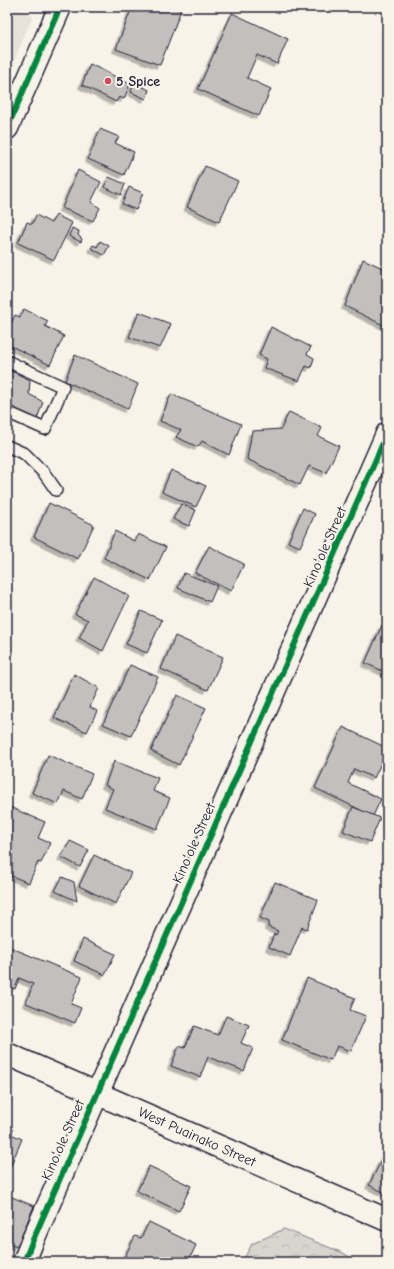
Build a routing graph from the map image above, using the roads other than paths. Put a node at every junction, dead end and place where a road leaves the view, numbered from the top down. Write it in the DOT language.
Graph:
graph roads {
  1 [pos="60,7"];
  2 [pos="7,128"];
  3 [pos="7,361"];
  4 [pos="7,412"];
  5 [pos="387,434"];
  6 [pos="7,446"];
  7 [pos="56,490"];
  8 [pos="7,1054"];
  9 [pos="96,1094"];
  10 [pos="387,1220"];
  11 [pos="24,1262"];
  1 -- 2 [label="main road"];
  3 -- 4 [label="lane"];
  5 -- 9 [label="main road, Kinoʻole Street"];
  6 -- 7 [label="lane"];
  8 -- 9 [label="main road, West Puainako Street"];
  9 -- 10 [label="main road, West Puainako Street"];
  9 -- 11 [label="main road, Kinoʻole Street"];
}
